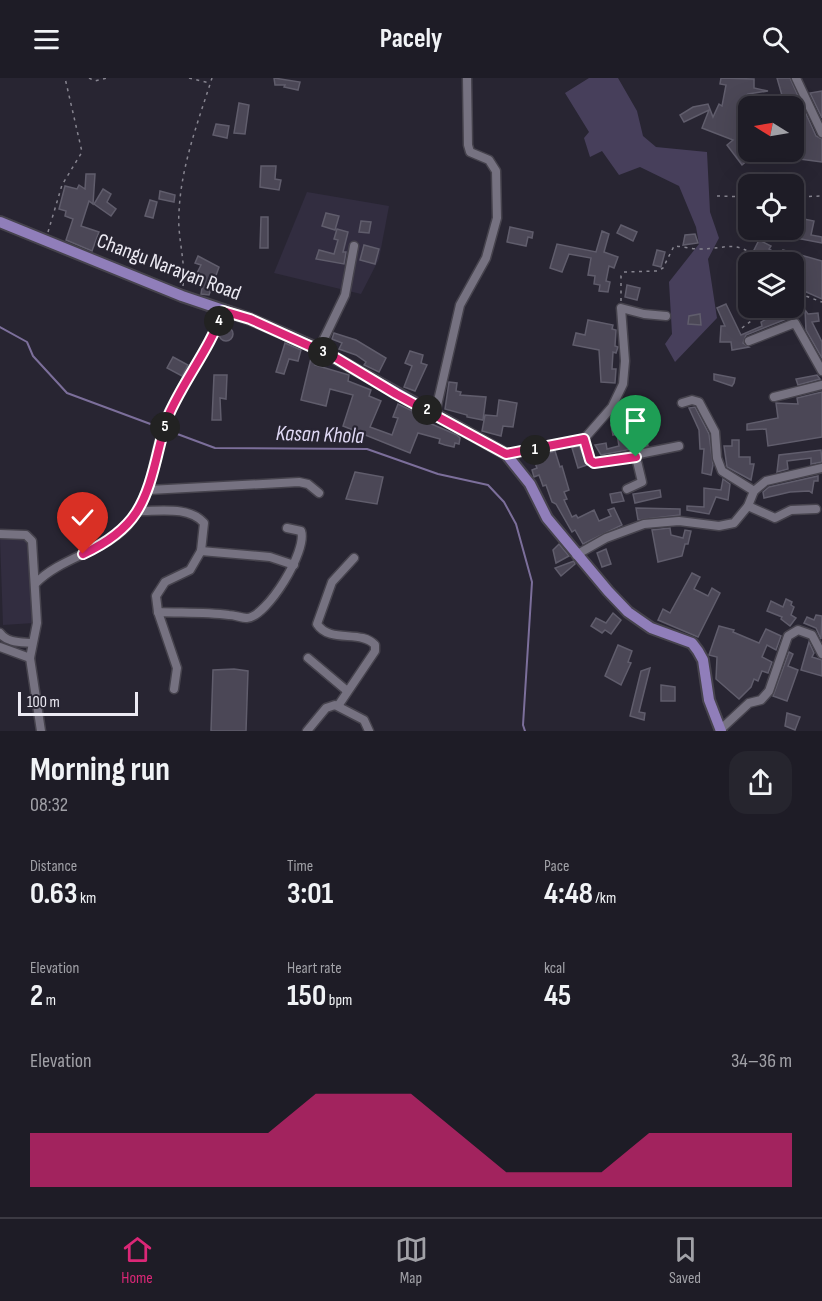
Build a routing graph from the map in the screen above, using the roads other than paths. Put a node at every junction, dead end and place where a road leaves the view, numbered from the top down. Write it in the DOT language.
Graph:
graph roads {
  1 [pos="466,78"];
  2 [pos="796,78"];
  3 [pos="822,133"];
  4 [pos="0,222"];
  5 [pos="354,246"];
  6 [pos="223,311"];
  7 [pos="666,316"];
  8 [pos="749,340"];
  9 [pos="319,349"];
  10 [pos="822,371"];
  11 [pos="822,385"];
  12 [pos="774,397"];
  13 [pos="682,403"];
  14 [pos="435,414"];
  15 [pos="584,439"];
  16 [pos="679,446"];
  17 [pos="506,454"];
  18 [pos="636,457"];
  19 [pos="822,468"];
  20 [pos="627,489"];
  21 [pos="149,490"];
  22 [pos="754,490"];
  23 [pos="319,493"];
  24 [pos="748,506"];
  25 [pos="816,509"];
  26 [pos="140,511"];
  27 [pos="287,528"];
  28 [pos="0,534"];
  29 [pos="201,551"];
  30 [pos="576,555"];
  31 [pos="354,558"];
  32 [pos="294,565"];
  33 [pos="36,583"];
  34 [pos="158,612"];
  35 [pos="0,633"];
  36 [pos="32,644"];
  37 [pos="0,646"];
  38 [pos="822,654"];
  39 [pos="30,658"];
  40 [pos="308,658"];
  41 [pos="174,690"];
  42 [pos="346,690"];
  43 [pos="338,706"];
  44 [pos="721,730"];
  45 [pos="41,731"];
  46 [pos="307,731"];
  47 [pos="369,731"];
  1 -- 14 [label="street"];
  2 -- 3 [label="street"];
  4 -- 6 [label="main road, Changu Narayan Road"];
  5 -- 9 [label="street"];
  6 -- 9 [label="main road, Changu Narayan Road"];
  6 -- 21 [label="street"];
  7 -- 15 [label="street"];
  8 -- 10 [label="street"];
  9 -- 14 [label="main road, Changu Narayan Road"];
  11 -- 12 [label="street"];
  13 -- 22 [label="street"];
  14 -- 17 [label="main road, Changu Narayan Road"];
  15 -- 17 [label="street"];
  15 -- 18 [label="street"];
  16 -- 18 [label="street"];
  17 -- 30 [label="main road, Changu Narayan Road"];
  18 -- 20 [label="street"];
  19 -- 22 [label="street"];
  21 -- 23 [label="street"];
  21 -- 26 [label="street"];
  22 -- 24 [label="street"];
  24 -- 25 [label="street"];
  24 -- 30 [label="street"];
  26 -- 29 [label="street"];
  26 -- 33 [label="street"];
  27 -- 32 [label="street"];
  28 -- 33 [label="street"];
  29 -- 32 [label="street"];
  29 -- 34 [label="street"];
  30 -- 44 [label="main road, Changu Narayan Road"];
  31 -- 42 [label="street"];
  32 -- 34 [label="street"];
  33 -- 36 [label="street"];
  34 -- 41 [label="street"];
  35 -- 36 [label="street"];
  36 -- 39 [label="street"];
  37 -- 39 [label="street"];
  38 -- 44 [label="street"];
  39 -- 45 [label="street"];
  40 -- 42 [label="street"];
  42 -- 43 [label="street"];
  43 -- 46 [label="street"];
  43 -- 47 [label="street"];
}
